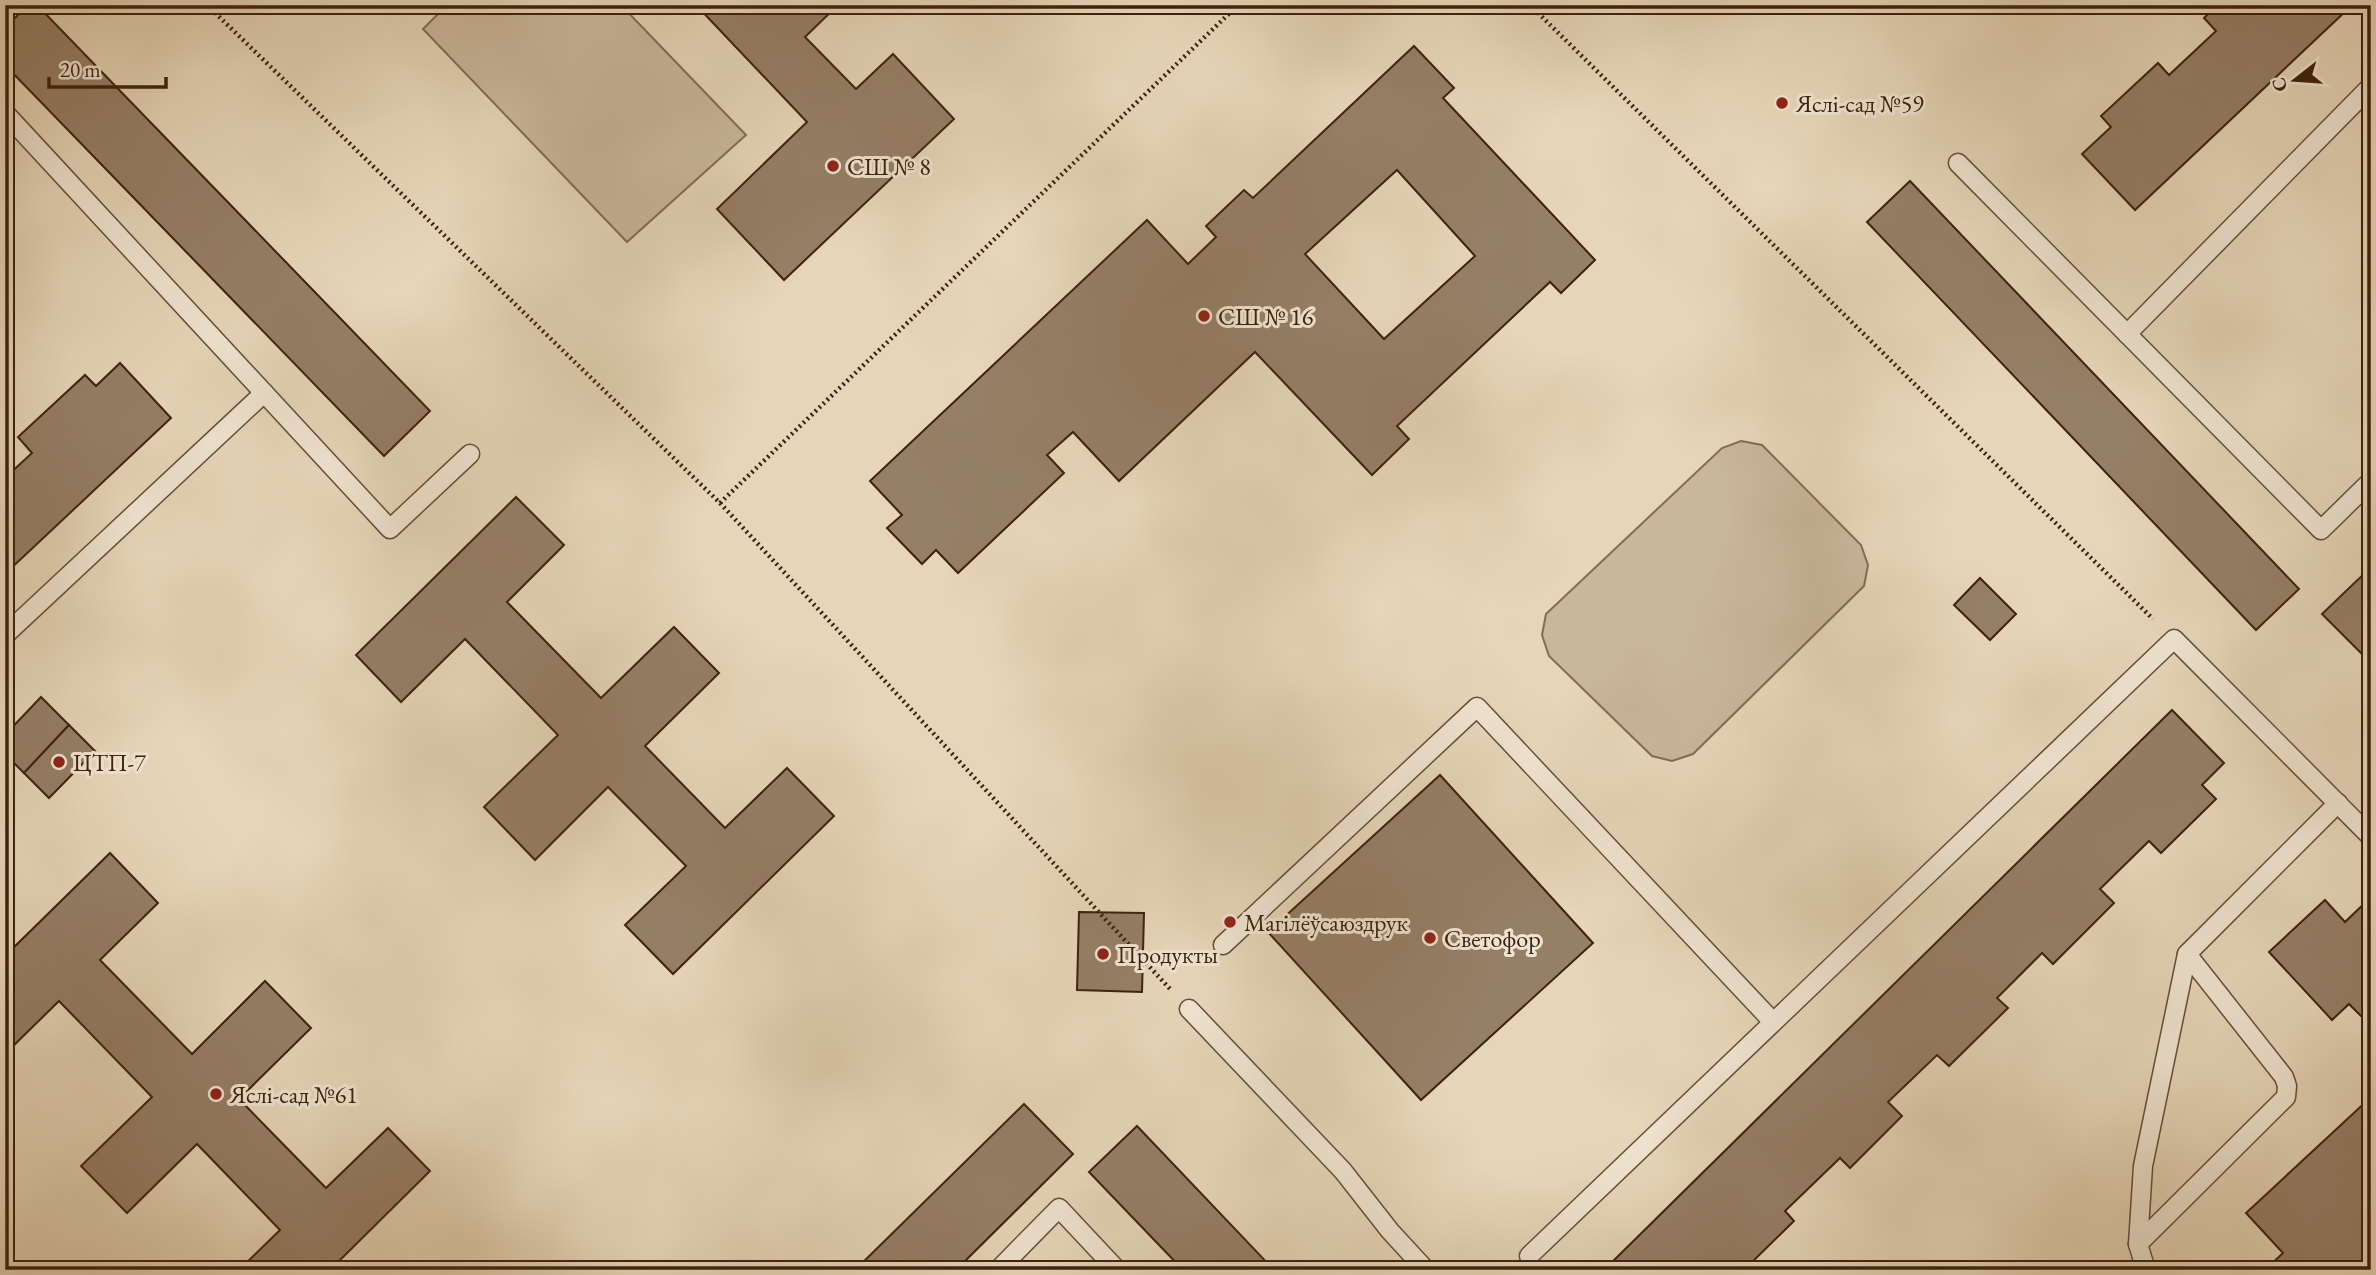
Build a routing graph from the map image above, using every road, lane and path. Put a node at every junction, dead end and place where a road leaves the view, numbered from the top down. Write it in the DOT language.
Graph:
graph roads {
  1 [pos="207,5"];
  2 [pos="1238,5"];
  3 [pos="1530,5"];
  4 [pos="2371,86"];
  5 [pos="5,113"];
  6 [pos="1958,163"];
  7 [pos="2126,334"];
  8 [pos="264,393"];
  9 [pos="470,454"];
  10 [pos="2371,481"];
  11 [pos="720,503"];
  12 [pos="5,635"];
  13 [pos="2174,639"];
  14 [pos="2338,803"];
  15 [pos="2371,837"];
  16 [pos="1223,944"];
  17 [pos="2187,954"];
  18 [pos="1189,1009"];
  19 [pos="1773,1022"];
  20 [pos="2138,1244"];
  21 [pos="1529,1256"];
  22 [pos="998,1270"];
  23 [pos="1117,1270"];
  24 [pos="1426,1270"];
  25 [pos="2146,1270"];
  1 -- 11 [label="path"];
  2 -- 11 [label="path"];
  3 -- 13 [label="path"];
  4 -- 7 [label="lane"];
  5 -- 8 [label="lane"];
  6 -- 7 [label="lane"];
  7 -- 10 [label="lane"];
  8 -- 9 [label="lane"];
  8 -- 12 [label="lane"];
  11 -- 18 [label="path"];
  13 -- 14 [label="lane"];
  13 -- 19 [label="lane"];
  14 -- 15 [label="lane"];
  14 -- 17 [label="lane"];
  16 -- 19 [label="lane"];
  17 -- 20 [label="lane"];
  17 -- 20 [label="lane"];
  18 -- 24 [label="lane"];
  19 -- 21 [label="lane"];
  20 -- 25 [label="lane"];
  22 -- 23 [label="lane"];
}
